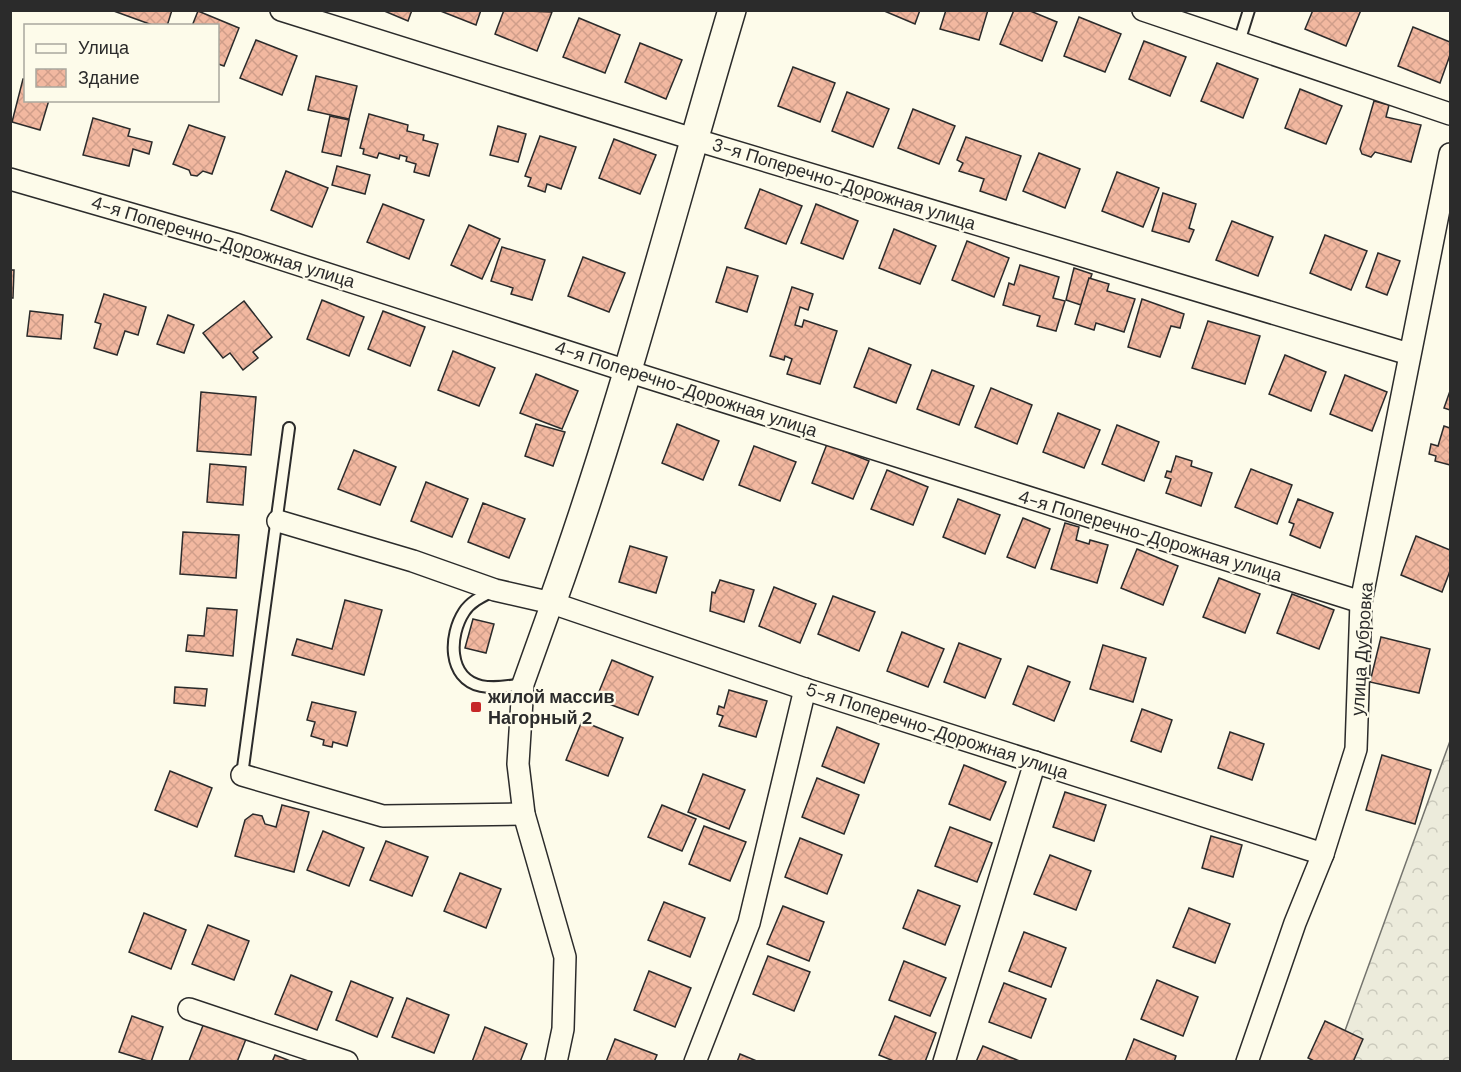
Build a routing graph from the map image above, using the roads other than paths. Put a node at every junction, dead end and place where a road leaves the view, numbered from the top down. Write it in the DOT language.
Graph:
graph roads {
  1 [pos="280,10"];
  2 [pos="732,10"];
  3 [pos="1143,10"];
  4 [pos="1249,10"];
  5 [pos="1239,42"];
  6 [pos="1450,114"];
  7 [pos="693,139"];
  8 [pos="1450,154"];
  9 [pos="10,179"];
  10 [pos="1409,354"];
  11 [pos="627,371"];
  12 [pos="289,428"];
  13 [pos="278,521"];
  14 [pos="495,590"];
  15 [pos="1361,602"];
  16 [pos="552,603"];
  17 [pos="523,684"];
  18 [pos="805,689"];
  19 [pos="1035,762"];
  20 [pos="242,775"];
  21 [pos="524,814"];
  22 [pos="1323,854"];
  23 [pos="189,1009"];
  24 [pos="347,1062"];
  25 [pos="556,1062"];
  26 [pos="695,1062"];
  27 [pos="944,1062"];
  28 [pos="1247,1062"];
  1 -- 7 [label="street, 3-я Поперечно-Дорожная улица"];
  2 -- 7 [label="street"];
  3 -- 5 [label="street"];
  4 -- 5 [label="lane"];
  5 -- 6 [label="street"];
  7 -- 10 [label="street, 3-я Поперечно-Дорожная улица"];
  7 -- 11 [label="street"];
  8 -- 10 [label="street, улица Дубровка"];
  9 -- 11 [label="street, 4-я Поперечно-Дорожная улица"];
  10 -- 15 [label="street, улица Дубровка"];
  11 -- 15 [label="street, 4-я Поперечно-Дорожная улица"];
  11 -- 16 [label="street"];
  12 -- 13 [label="lane"];
  13 -- 14 [label="street"];
  13 -- 20 [label="lane"];
  14 -- 16 [label="street"];
  14 -- 17 [label="lane"];
  15 -- 22 [label="street, улица Дубровка"];
  16 -- 17 [label="street"];
  16 -- 18 [label="street, 5-я Поперечно-Дорожная улица"];
  17 -- 21 [label="street"];
  18 -- 19 [label="street, 5-я Поперечно-Дорожная улица"];
  18 -- 26 [label="street"];
  19 -- 22 [label="street, 5-я Поперечно-Дорожная улица"];
  19 -- 27 [label="street"];
  20 -- 21 [label="street"];
  21 -- 25 [label="street"];
  22 -- 28 [label="street, улица Дубровка"];
  23 -- 24 [label="street"];
}
